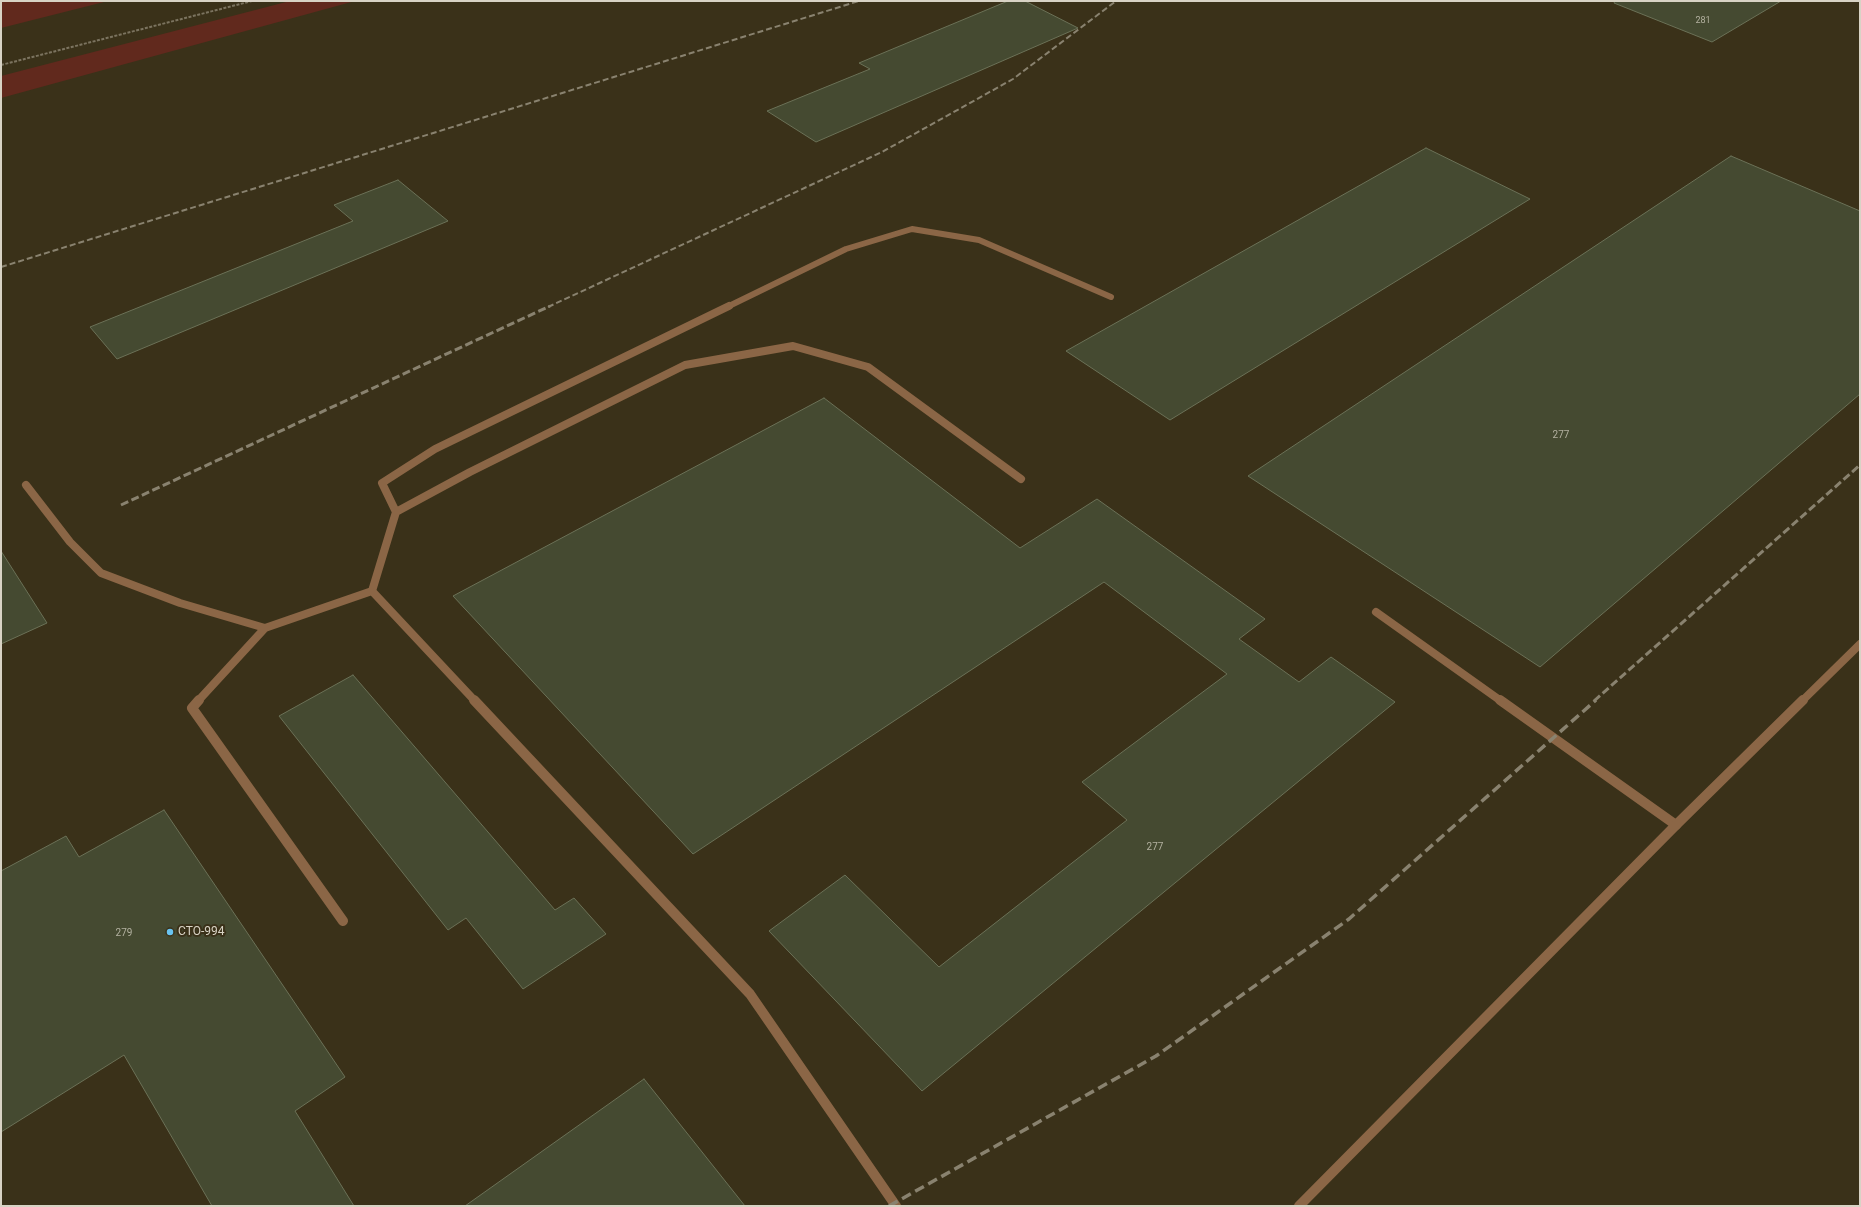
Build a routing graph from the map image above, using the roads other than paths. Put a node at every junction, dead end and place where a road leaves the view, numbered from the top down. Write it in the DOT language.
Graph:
graph roads {
  1 [pos="1111,297"];
  2 [pos="1021,479"];
  3 [pos="26,485"];
  4 [pos="396,512"];
  5 [pos="372,591"];
  6 [pos="1376,612"];
  7 [pos="265,628"];
  8 [pos="1860,644"];
  9 [pos="1676,825"];
  10 [pos="343,921"];
  11 [pos="896,1206"];
  12 [pos="1299,1206"];
  1 -- 4 [label="street"];
  2 -- 4 [label="street"];
  3 -- 7 [label="street"];
  4 -- 5 [label="street"];
  5 -- 7 [label="street"];
  5 -- 11 [label="street"];
  6 -- 9 [label="street"];
  7 -- 10 [label="street"];
  8 -- 9 [label="street"];
  9 -- 12 [label="street"];
}
